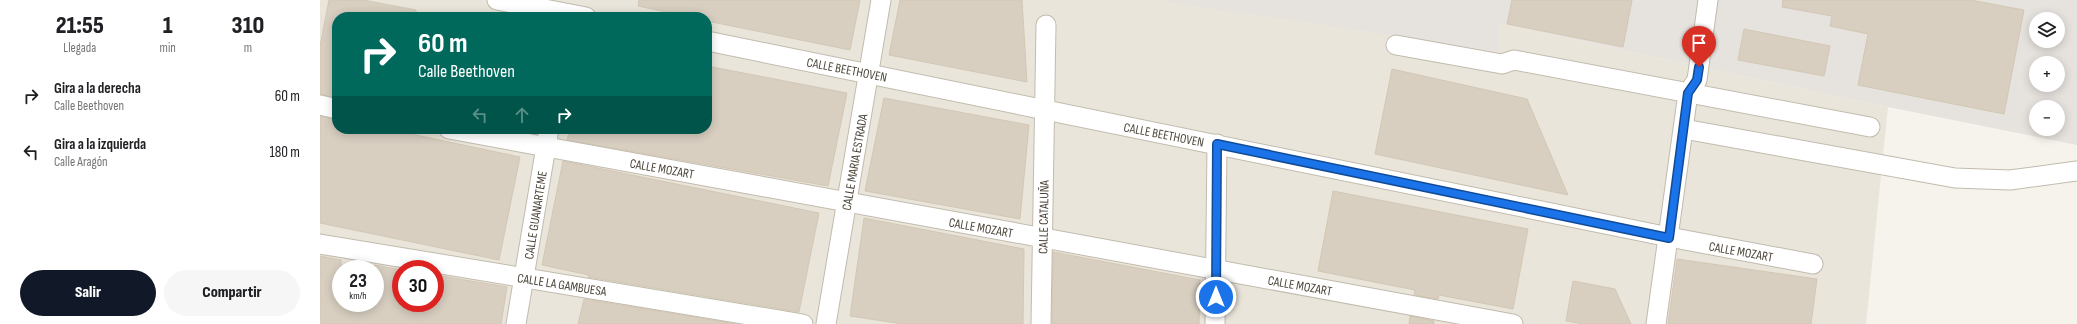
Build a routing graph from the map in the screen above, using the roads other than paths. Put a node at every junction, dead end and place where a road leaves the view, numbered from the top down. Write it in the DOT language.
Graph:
graph roads {
  1 [pos="497,0"];
  2 [pos="881,0"];
  3 [pos="1708,0"];
  4 [pos="573,12"];
  5 [pos="1046,25"];
  6 [pos="712,42"];
  7 [pos="1396,45"];
  8 [pos="869,73"];
  9 [pos="1688,93"];
  10 [pos="320,106"];
  11 [pos="332,108"];
  12 [pos="1045,110"];
  13 [pos="1870,127"];
  14 [pos="1684,129"];
  15 [pos="504,134"];
  16 [pos="548,138"];
  17 [pos="1217,144"];
  18 [pos="2077,170"];
  19 [pos="847,202"];
  20 [pos="1042,238"];
  21 [pos="1669,238"];
  22 [pos="320,244"];
  23 [pos="1813,264"];
  24 [pos="1216,269"];
  25 [pos="524,278"];
  26 [pos="516,324"];
  27 [pos="803,324"];
  28 [pos="826,324"];
  29 [pos="1041,324"];
  30 [pos="1215,324"];
  31 [pos="1513,324"];
  32 [pos="1656,324"];
  1 -- 4 [label="street"];
  2 -- 8 [label="street, CALLE MARIA ESTRADA"];
  3 -- 9 [label="street"];
  5 -- 12 [label="street, CALLE CATALUÑA"];
  6 -- 8 [label="street, CALLE BEETHOVEN"];
  7 -- 9 [label="street"];
  8 -- 12 [label="street, CALLE BEETHOVEN"];
  8 -- 19 [label="street, CALLE MARIA ESTRADA"];
  9 -- 13 [label="street"];
  9 -- 14 [label="street"];
  10 -- 11 [label="street"];
  12 -- 17 [label="street, CALLE BEETHOVEN"];
  12 -- 20 [label="street, CALLE CATALUÑA"];
  14 -- 18 [label="street"];
  14 -- 21 [label="street"];
  15 -- 16 [label="street, CALLE MOZART"];
  16 -- 19 [label="street, CALLE MOZART"];
  16 -- 25 [label="street, CALLE GUANARTEME"];
  17 -- 21 [label="street, CALLE BEETHOVEN"];
  17 -- 24 [label="street"];
  19 -- 20 [label="street, CALLE MOZART"];
  19 -- 28 [label="street, CALLE MARIA ESTRADA"];
  20 -- 24 [label="street, CALLE MOZART"];
  20 -- 29 [label="street, CALLE CATALUÑA"];
  21 -- 23 [label="street, CALLE MOZART"];
  21 -- 32 [label="street"];
  22 -- 25 [label="street, CALLE LA GAMBUESA"];
  24 -- 30 [label="street"];
  24 -- 31 [label="street, CALLE MOZART"];
  25 -- 26 [label="street, CALLE GUANARTEME"];
  25 -- 27 [label="street, CALLE LA GAMBUESA"];
}
